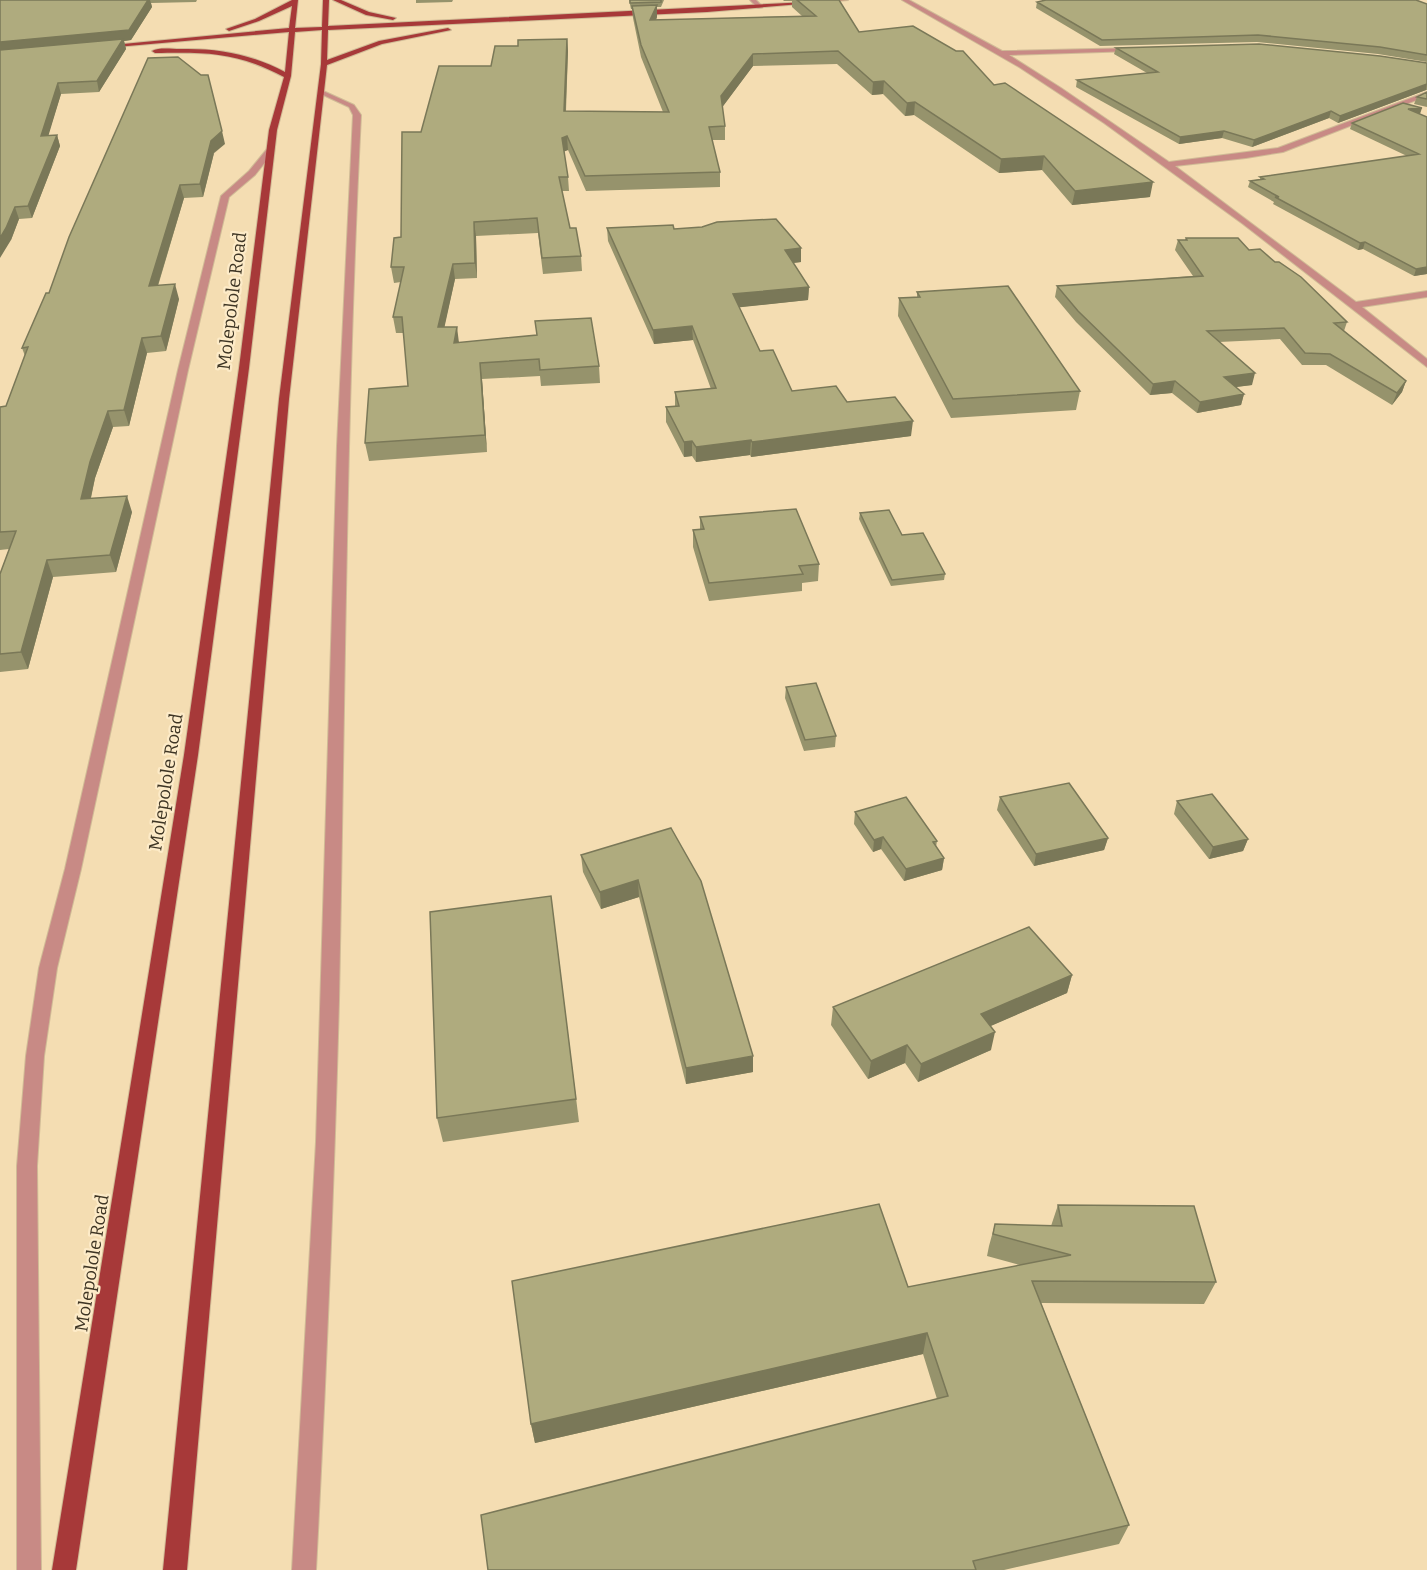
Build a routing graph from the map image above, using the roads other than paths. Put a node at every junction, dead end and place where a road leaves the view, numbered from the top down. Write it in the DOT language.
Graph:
graph roads {
  1 [pos="326,0"];
  2 [pos="336,0"];
  3 [pos="753,0"];
  4 [pos="845,0"];
  5 [pos="905,0"];
  6 [pos="295,1"];
  7 [pos="760,7"];
  8 [pos="707,10"];
  9 [pos="472,20"];
  10 [pos="324,28"];
  11 [pos="460,28"];
  12 [pos="291,30"];
  13 [pos="324,36"];
  14 [pos="292,38"];
  15 [pos="281,39"];
  16 [pos="161,41"];
  17 [pos="222,44"];
  18 [pos="92,47"];
  19 [pos="1139,49"];
  20 [pos="150,51"];
  21 [pos="1000,53"];
  22 [pos="105,54"];
  23 [pos="324,64"];
  24 [pos="288,76"];
  25 [pos="321,92"];
  26 [pos="1427,94"];
  27 [pos="1403,105"];
  28 [pos="1419,109"];
  29 [pos="270,151"];
  30 [pos="1168,164"];
  31 [pos="1427,294"];
  32 [pos="1355,305"];
  33 [pos="1427,364"];
  34 [pos="29,1570"];
  35 [pos="64,1570"];
  36 [pos="175,1570"];
  37 [pos="304,1570"];
  1 -- 10 [label="main road"];
  2 -- 9 [label="main road"];
  3 -- 7 [label="street"];
  4 -- 7 [label="main road"];
  5 -- 21 [label="street"];
  6 -- 12 [label="main road, Molepolole Road"];
  6 -- 16 [label="main road"];
  7 -- 8 [label="main road"];
  8 -- 9 [label="main road"];
  8 -- 11 [label="main road"];
  9 -- 10 [label="main road"];
  10 -- 12 [label="main road"];
  10 -- 13 [label="main road"];
  11 -- 13 [label="main road"];
  11 -- 23 [label="main road"];
  12 -- 14 [label="main road, Molepolole Road"];
  12 -- 16 [label="main road"];
  13 -- 14 [label="main road"];
  13 -- 23 [label="main road"];
  14 -- 15 [label="main road"];
  14 -- 24 [label="main road, Molepolole Road"];
  16 -- 18 [label="main road"];
  17 -- 22 [label="main road"];
  19 -- 21 [label="street"];
  20 -- 24 [label="main road"];
  21 -- 30 [label="street"];
  23 -- 25 [label="main road"];
  24 -- 29 [label="main road, Molepolole Road"];
  25 -- 36 [label="main road"];
  25 -- 37 [label="street"];
  26 -- 27 [label="street"];
  27 -- 28 [label="street"];
  27 -- 30 [label="street"];
  29 -- 34 [label="street"];
  29 -- 35 [label="main road, Molepolole Road"];
  30 -- 32 [label="street"];
  31 -- 32 [label="street"];
  32 -- 33 [label="street"];
}
